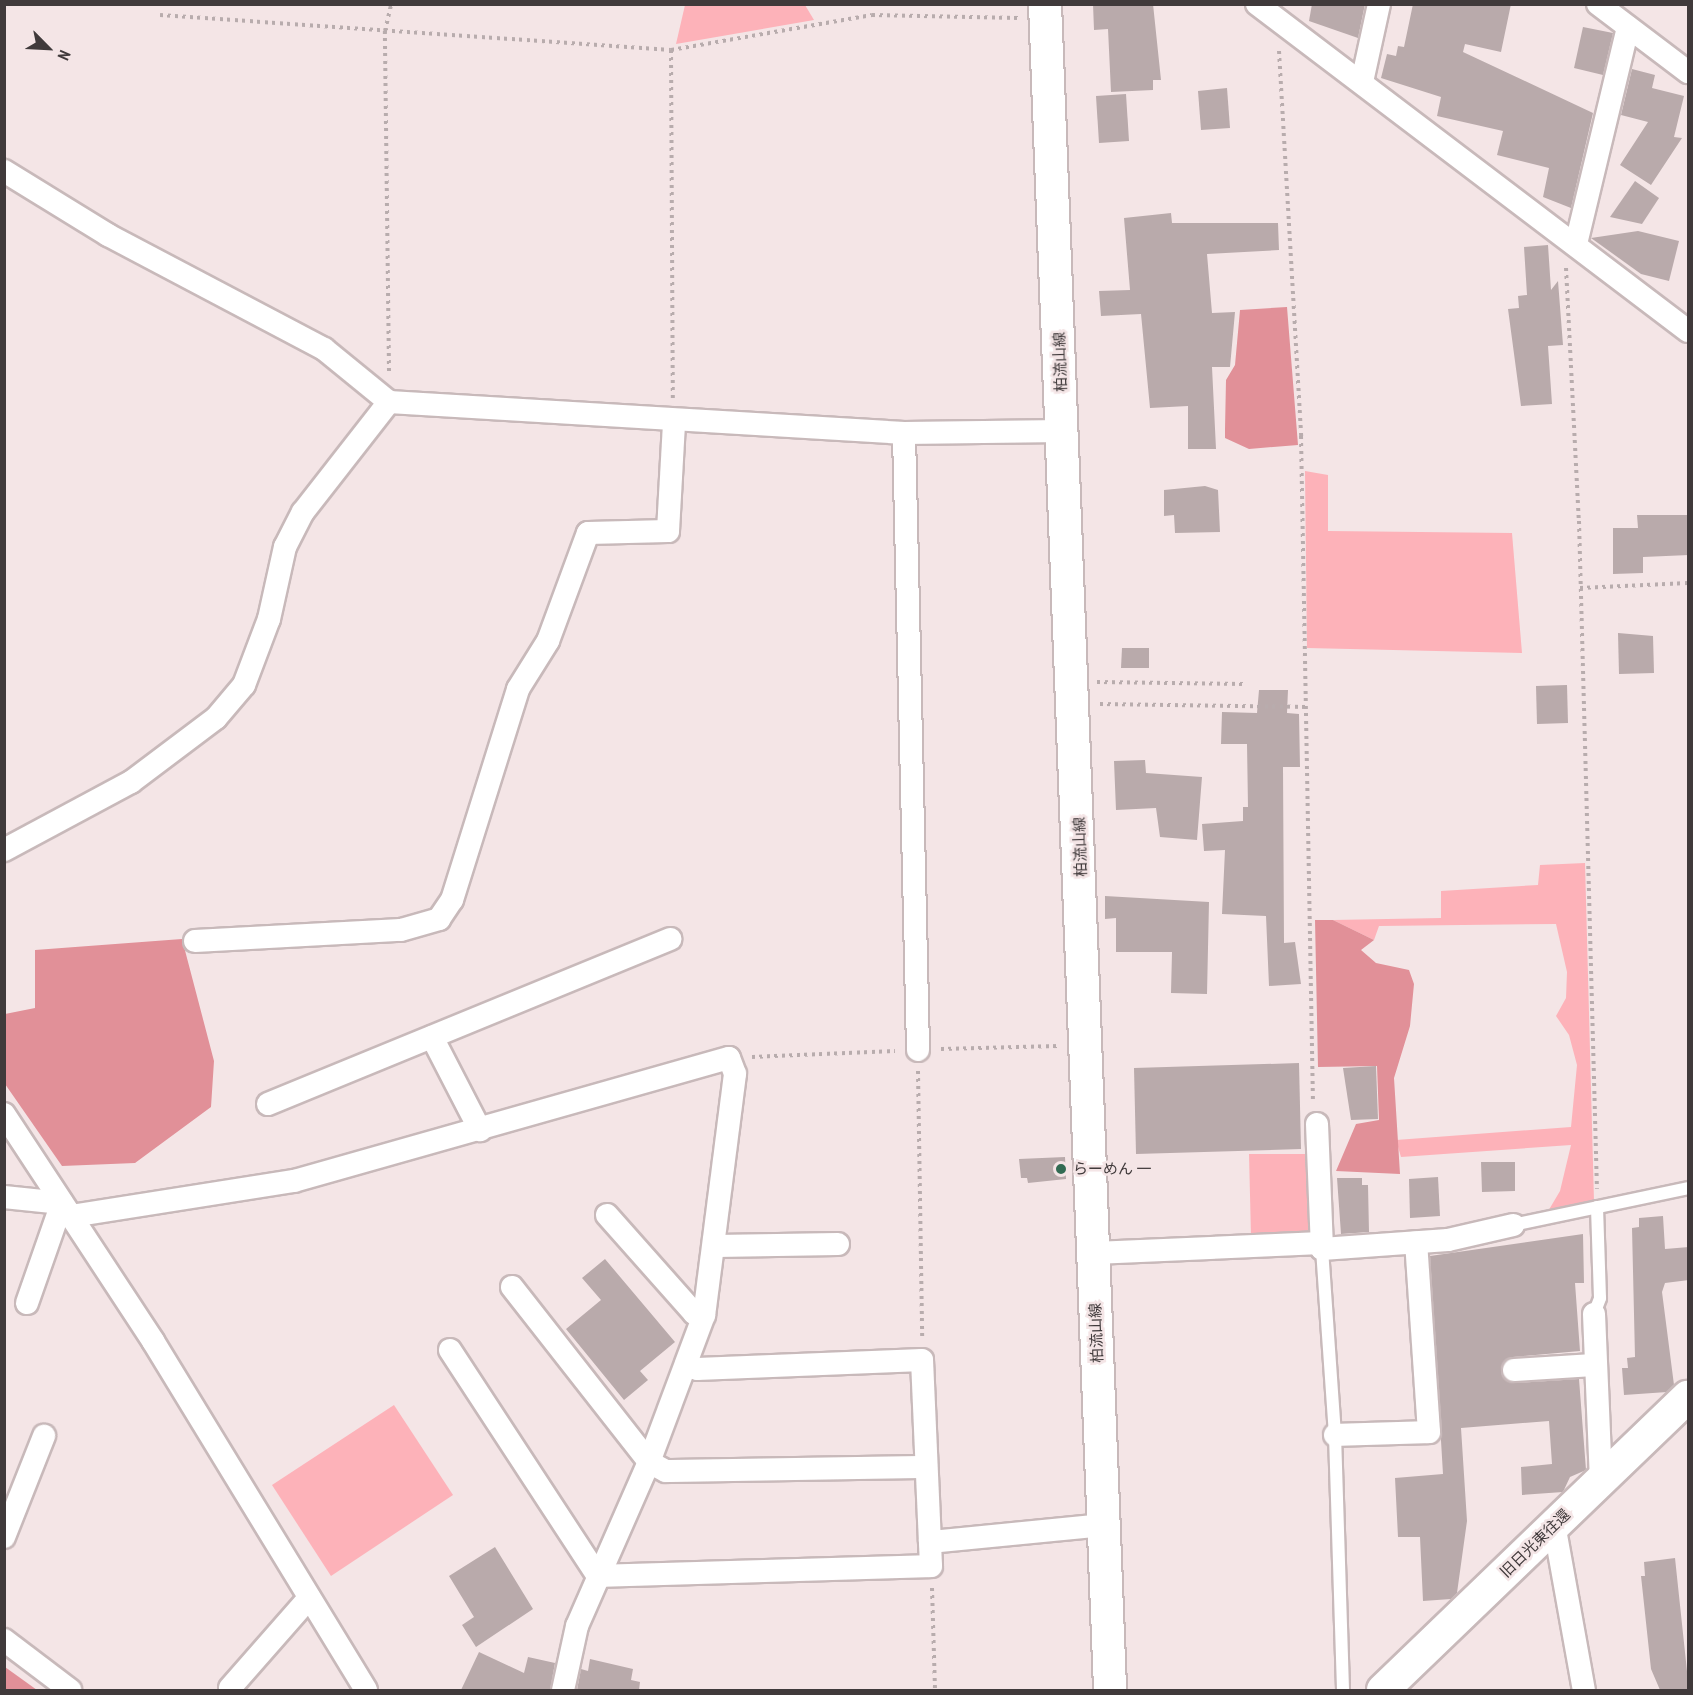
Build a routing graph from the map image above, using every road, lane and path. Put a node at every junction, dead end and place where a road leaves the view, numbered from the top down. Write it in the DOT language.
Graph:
graph roads {
  1 [pos="391,4"];
  2 [pos="1257,4"];
  3 [pos="1379,4"];
  4 [pos="1598,4"];
  5 [pos="1045,12"];
  6 [pos="160,15"];
  7 [pos="1278,20"];
  8 [pos="1628,27"];
  9 [pos="385,31"];
  10 [pos="671,50"];
  11 [pos="1689,72"];
  12 [pos="1362,82"];
  13 [pos="4,171"];
  14 [pos="1570,239"];
  15 [pos="1689,331"];
  16 [pos="389,402"];
  17 [pos="674,423"];
  18 [pos="1063,431"];
  19 [pos="904,434"];
  20 [pos="1689,583"];
  21 [pos="1580,588"];
  22 [pos="1244,684"];
  23 [pos="1073,693"];
  24 [pos="1306,707"];
  25 [pos="4,850"];
  26 [pos="670,939"];
  27 [pos="195,941"];
  28 [pos="432,1037"];
  29 [pos="1087,1045"];
  30 [pos="918,1050"];
  31 [pos="729,1058"];
  32 [pos="268,1104"];
  33 [pos="4,1113"];
  34 [pos="1317,1124"];
  35 [pos="480,1130"];
  36 [pos="1689,1188"];
  37 [pos="4,1197"];
  38 [pos="1597,1207"];
  39 [pos="67,1209"];
  40 [pos="607,1215"];
  41 [pos="1514,1225"];
  42 [pos="1416,1242"];
  43 [pos="838,1244"];
  44 [pos="716,1246"];
  45 [pos="1321,1246"];
  46 [pos="1094,1253"];
  47 [pos="512,1287"];
  48 [pos="27,1303"];
  49 [pos="1594,1314"];
  50 [pos="704,1315"];
  51 [pos="450,1350"];
  52 [pos="922,1360"];
  53 [pos="686,1364"];
  54 [pos="1594,1365"];
  55 [pos="1514,1370"];
  56 [pos="1689,1397"];
  57 [pos="1335,1435"];
  58 [pos="44,1436"];
  59 [pos="649,1462"];
  60 [pos="925,1467"];
  61 [pos="1601,1480"];
  62 [pos="1554,1524"];
  63 [pos="1103,1525"];
  64 [pos="4,1537"];
  65 [pos="930,1542"];
  66 [pos="931,1566"];
  67 [pos="598,1576"];
  68 [pos="309,1598"];
  69 [pos="4,1640"];
  70 [pos="230,1688"];
  71 [pos="70,1690"];
  72 [pos="366,1690"];
  73 [pos="563,1690"];
  74 [pos="935,1690"];
  75 [pos="1110,1690"];
  76 [pos="1343,1690"];
  77 [pos="1383,1690"];
  78 [pos="1584,1690"];
  1 -- 9 [label="path"];
  2 -- 7 [label="street"];
  3 -- 12 [label="street"];
  4 -- 8 [label="street"];
  5 -- 10 [label="path"];
  5 -- 18 [label="main road, 柏流山線"];
  6 -- 9 [label="path"];
  7 -- 12 [label="street"];
  7 -- 24 [label="path"];
  8 -- 11 [label="street"];
  8 -- 14 [label="street"];
  9 -- 10 [label="path"];
  9 -- 16 [label="path"];
  10 -- 17 [label="path"];
  12 -- 14 [label="street"];
  13 -- 16 [label="street"];
  14 -- 15 [label="street"];
  14 -- 21 [label="path"];
  16 -- 17 [label="street"];
  16 -- 25 [label="street"];
  17 -- 19 [label="street"];
  17 -- 27 [label="street"];
  18 -- 19 [label="street"];
  18 -- 23 [label="main road, 柏流山線"];
  19 -- 30 [label="street"];
  20 -- 21 [label="path"];
  21 -- 38 [label="path"];
  22 -- 23 [label="path"];
  23 -- 24 [label="path"];
  23 -- 29 [label="main road, 柏流山線"];
  24 -- 34 [label="path"];
  26 -- 28 [label="street"];
  28 -- 32 [label="street"];
  28 -- 35 [label="street"];
  29 -- 30 [label="path"];
  29 -- 46 [label="main road, 柏流山線"];
  30 -- 31 [label="path"];
  30 -- 52 [label="path"];
  31 -- 35 [label="street"];
  31 -- 44 [label="street"];
  33 -- 39 [label="street"];
  34 -- 45 [label="street"];
  35 -- 39 [label="street"];
  36 -- 38 [label="lane"];
  37 -- 39 [label="street"];
  38 -- 41 [label="lane"];
  38 -- 49 [label="lane"];
  39 -- 48 [label="street"];
  39 -- 68 [label="street"];
  40 -- 50 [label="street"];
  41 -- 42 [label="street"];
  42 -- 45 [label="street"];
  42 -- 57 [label="street"];
  43 -- 44 [label="street"];
  44 -- 50 [label="street"];
  45 -- 46 [label="street"];
  45 -- 57 [label="lane"];
  46 -- 63 [label="main road, 柏流山線"];
  47 -- 59 [label="street"];
  49 -- 54 [label="street"];
  50 -- 53 [label="street"];
  51 -- 67 [label="street"];
  52 -- 53 [label="street"];
  52 -- 60 [label="street"];
  53 -- 59 [label="street"];
  54 -- 55 [label="street"];
  54 -- 61 [label="street"];
  56 -- 61 [label="main road, 旧日光東往還"];
  57 -- 76 [label="lane"];
  58 -- 64 [label="street"];
  59 -- 60 [label="street"];
  59 -- 67 [label="street"];
  60 -- 65 [label="street"];
  61 -- 62 [label="main road, 旧日光東往還"];
  62 -- 77 [label="main road, 旧日光東往還"];
  62 -- 78 [label="street"];
  63 -- 65 [label="street"];
  63 -- 75 [label="main road, 柏流山線"];
  65 -- 66 [label="street"];
  66 -- 67 [label="street"];
  66 -- 74 [label="path"];
  67 -- 73 [label="street"];
  68 -- 70 [label="street"];
  68 -- 72 [label="street"];
  69 -- 71 [label="street"];
}
